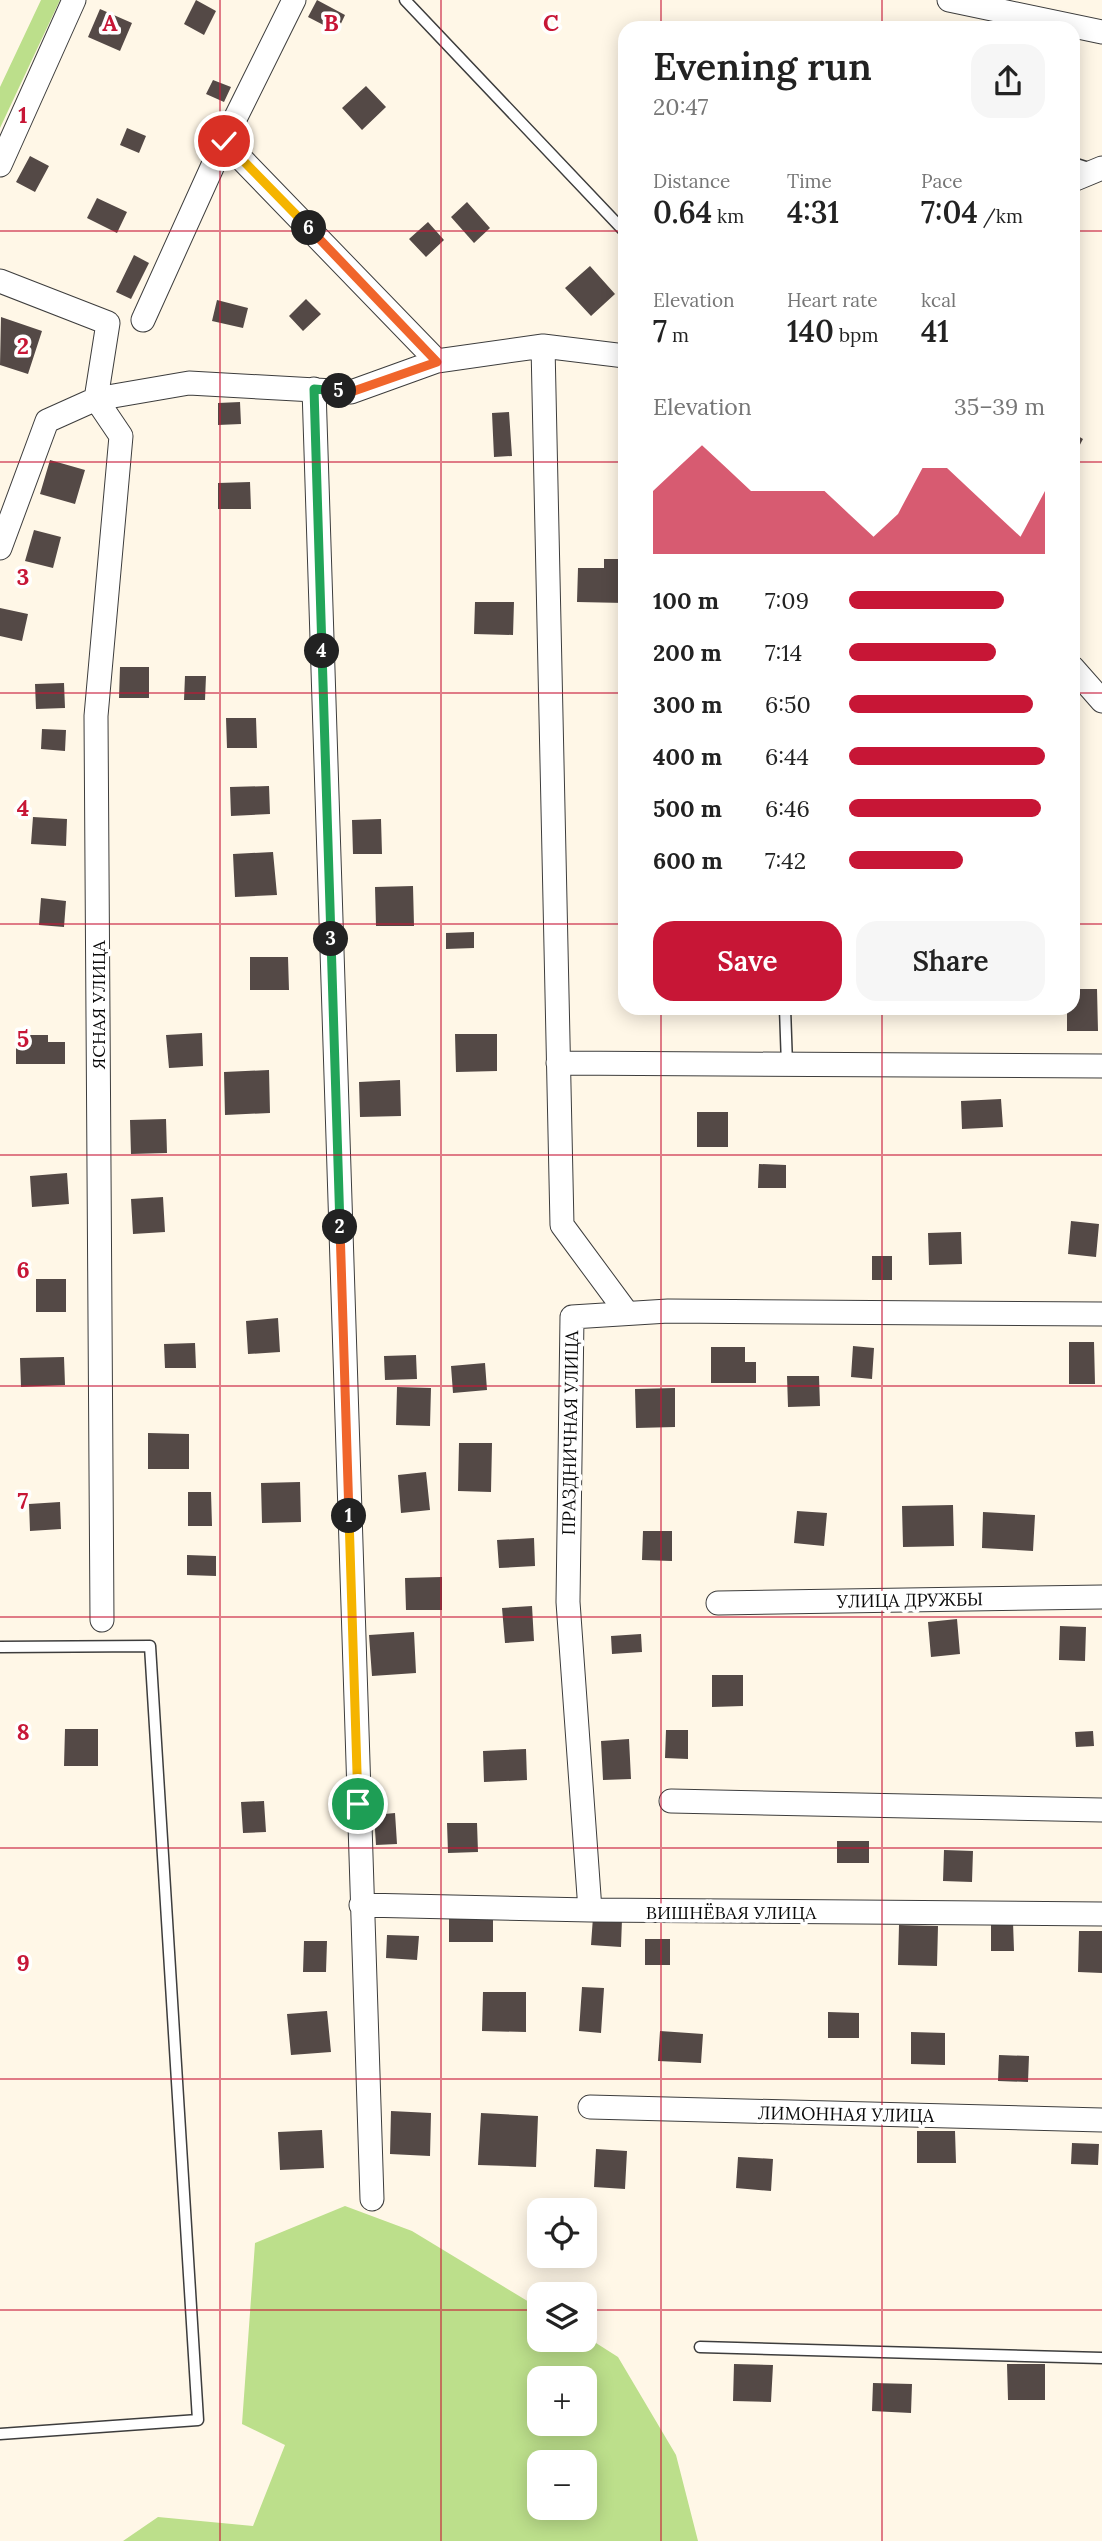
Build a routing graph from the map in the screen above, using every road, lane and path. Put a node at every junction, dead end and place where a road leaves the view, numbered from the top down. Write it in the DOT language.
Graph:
graph roads {
  1 [pos="74,0"];
  2 [pos="294,0"];
  3 [pos="405,0"];
  4 [pos="948,0"];
  5 [pos="1049,21"];
  6 [pos="1080,27"];
  7 [pos="1102,32"];
  8 [pos="224,141"];
  9 [pos="0,165"];
  10 [pos="618,225"];
  11 [pos="0,281"];
  12 [pos="143,320"];
  13 [pos="543,346"];
  14 [pos="618,355"];
  15 [pos="437,362"];
  16 [pos="314,389"];
  17 [pos="96,399"];
  18 [pos="0,548"];
  19 [pos="1080,676"];
  20 [pos="1102,701"];
  21 [pos="785,1015"];
  22 [pos="558,1063"];
  23 [pos="787,1065"];
  24 [pos="1102,1066"];
  25 [pos="627,1313"];
  26 [pos="1102,1314"];
  27 [pos="1102,1597"];
  28 [pos="718,1603"];
  29 [pos="102,1620"];
  30 [pos="0,1647"];
  31 [pos="671,1801"];
  32 [pos="1102,1810"];
  33 [pos="361,1905"];
  34 [pos="590,1910"];
  35 [pos="1102,1914"];
  36 [pos="590,2108"];
  37 [pos="1102,2120"];
  38 [pos="372,2199"];
  39 [pos="700,2347"];
  40 [pos="1102,2358"];
  41 [pos="0,2434"];
  1 -- 9 [label="street"];
  2 -- 8 [label="street"];
  3 -- 10 [label="lane"];
  4 -- 5 [label="street"];
  6 -- 7 [label="street"];
  8 -- 12 [label="street"];
  8 -- 15 [label="street"];
  11 -- 17 [label="street"];
  13 -- 14 [label="street"];
  13 -- 15 [label="street"];
  13 -- 22 [label="street"];
  15 -- 16 [label="street"];
  16 -- 17 [label="street"];
  16 -- 33 [label="street"];
  17 -- 18 [label="street"];
  17 -- 29 [label="street, ЯСНАЯ УЛИЦА"];
  19 -- 20 [label="street"];
  21 -- 23 [label="lane"];
  22 -- 23 [label="street"];
  22 -- 25 [label="street"];
  23 -- 24 [label="street"];
  25 -- 26 [label="street, ПРАЗДНИЧНАЯ УЛИЦА"];
  25 -- 34 [label="street, ПРАЗДНИЧНАЯ УЛИЦА"];
  27 -- 28 [label="street, УЛИЦА ДРУЖБЫ"];
  30 -- 41 [label="lane"];
  31 -- 32 [label="street"];
  33 -- 34 [label="street, ВИШНЁВАЯ УЛИЦА"];
  33 -- 38 [label="street"];
  34 -- 35 [label="street, ВИШНЁВАЯ УЛИЦА"];
  36 -- 37 [label="street, ЛИМОННАЯ УЛИЦА"];
  39 -- 40 [label="lane"];
}
